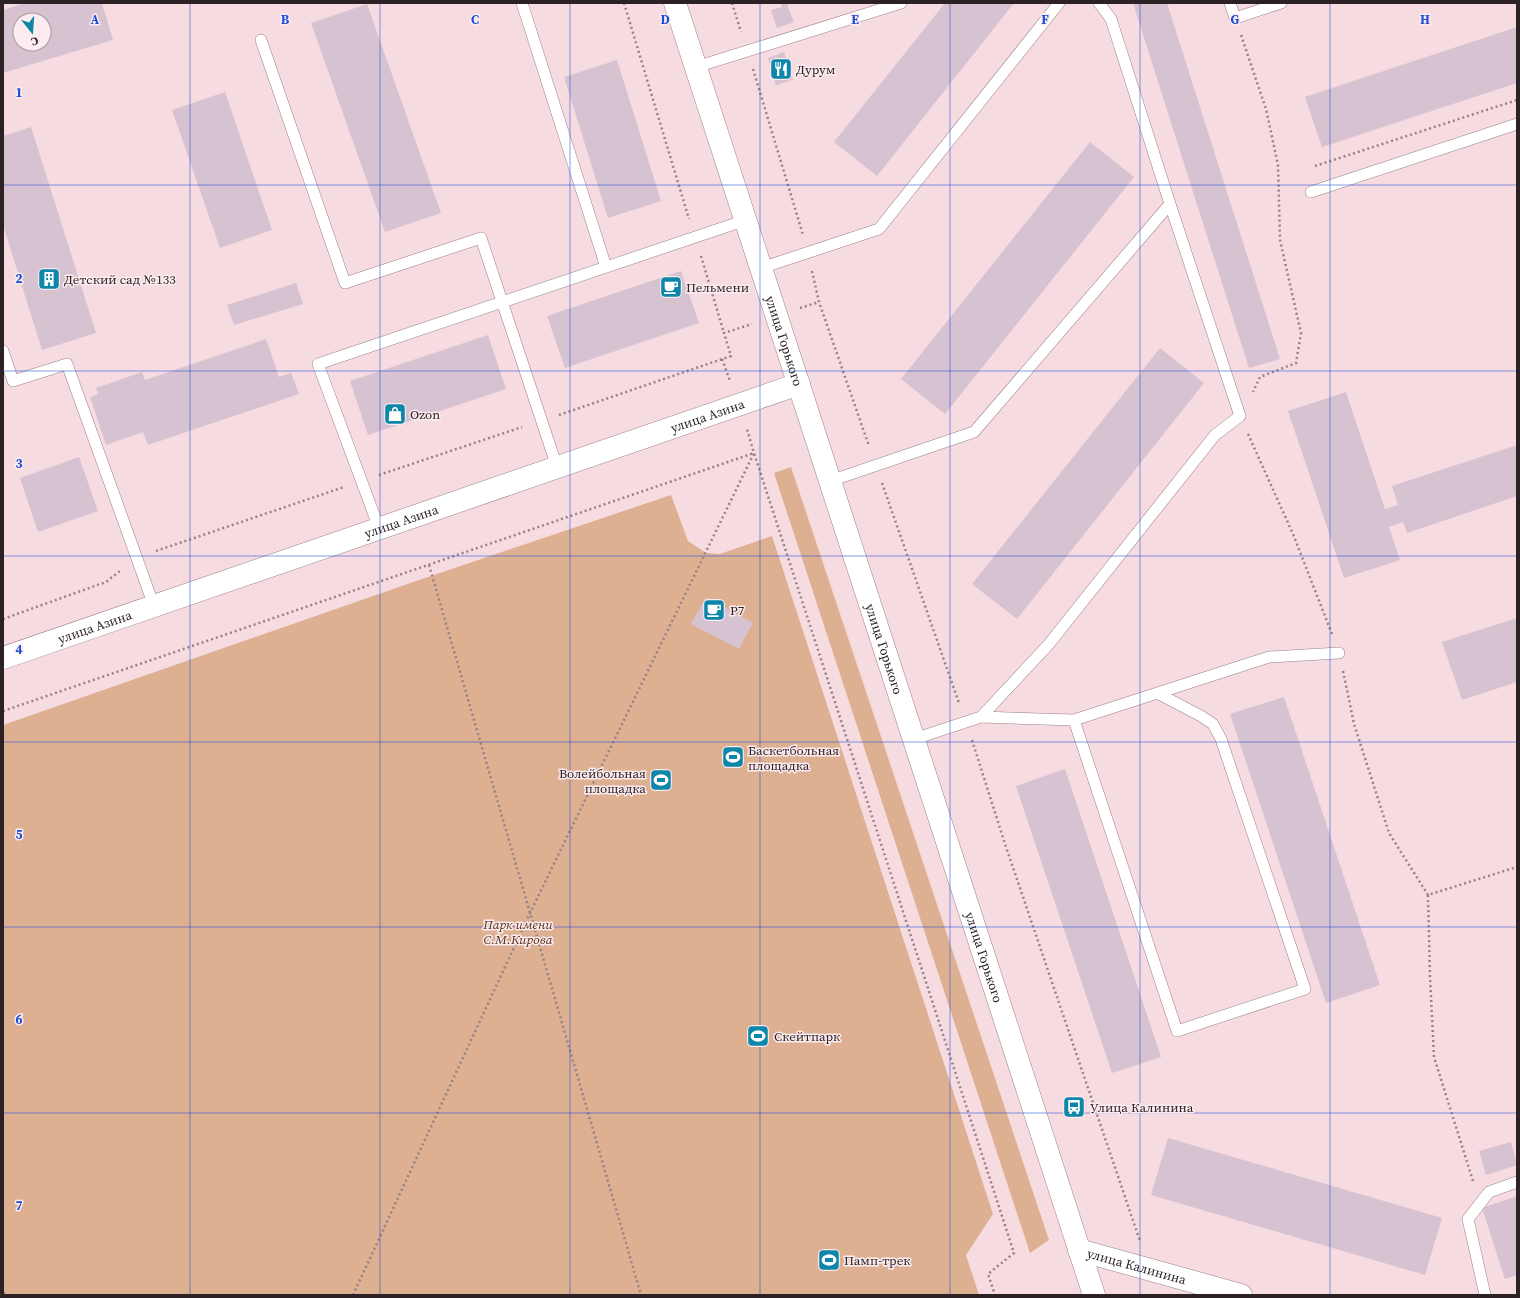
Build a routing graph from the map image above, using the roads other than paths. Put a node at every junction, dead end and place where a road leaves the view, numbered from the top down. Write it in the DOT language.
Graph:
graph roads {
  1 [pos="522,3"];
  2 [pos="675,3"];
  3 [pos="900,3"];
  4 [pos="1059,3"];
  5 [pos="1099,3"];
  6 [pos="1230,3"];
  7 [pos="1281,3"];
  8 [pos="261,40"];
  9 [pos="696,67"];
  10 [pos="1517,124"];
  11 [pos="1311,192"];
  12 [pos="1170,204"];
  13 [pos="746,220"];
  14 [pos="606,267"];
  15 [pos="761,268"];
  16 [pos="502,302"];
  17 [pos="3,351"];
  18 [pos="798,384"];
  19 [pos="557,467"];
  20 [pos="830,481"];
  21 [pos="379,528"];
  22 [pos="154,606"];
  23 [pos="1339,653"];
  24 [pos="3,658"];
  25 [pos="1157,693"];
  26 [pos="981,717"];
  27 [pos="1074,720"];
  28 [pos="914,739"];
  29 [pos="1517,1182"];
  30 [pos="1079,1250"];
  31 [pos="1094,1295"];
  32 [pos="1241,1295"];
  33 [pos="1485,1295"];
  1 -- 14 [label="lane"];
  2 -- 9 [label="street, улица Горького"];
  3 -- 9 [label="lane"];
  4 -- 15 [label="lane"];
  5 -- 12 [label="lane"];
  6 -- 7 [label="lane"];
  8 -- 16 [label="lane"];
  9 -- 13 [label="street, улица Горького"];
  10 -- 11 [label="lane"];
  12 -- 20 [label="lane"];
  12 -- 26 [label="lane"];
  13 -- 14 [label="lane"];
  13 -- 15 [label="street, улица Горького"];
  14 -- 16 [label="lane"];
  15 -- 18 [label="street, улица Горького"];
  16 -- 19 [label="lane"];
  16 -- 21 [label="lane"];
  17 -- 22 [label="lane"];
  18 -- 19 [label="street, улица Азина"];
  18 -- 20 [label="street, улица Горького"];
  19 -- 21 [label="street, улица Азина"];
  20 -- 28 [label="street, улица Горького"];
  21 -- 22 [label="street, улица Азина"];
  22 -- 24 [label="street, улица Азина"];
  23 -- 25 [label="lane"];
  25 -- 27 [label="lane"];
  25 -- 27 [label="lane"];
  26 -- 27 [label="lane"];
  26 -- 28 [label="lane"];
  28 -- 30 [label="street, улица Горького"];
  29 -- 33 [label="lane"];
  30 -- 31 [label="street, улица Горького"];
  30 -- 32 [label="street, улица Калинина"];
}
